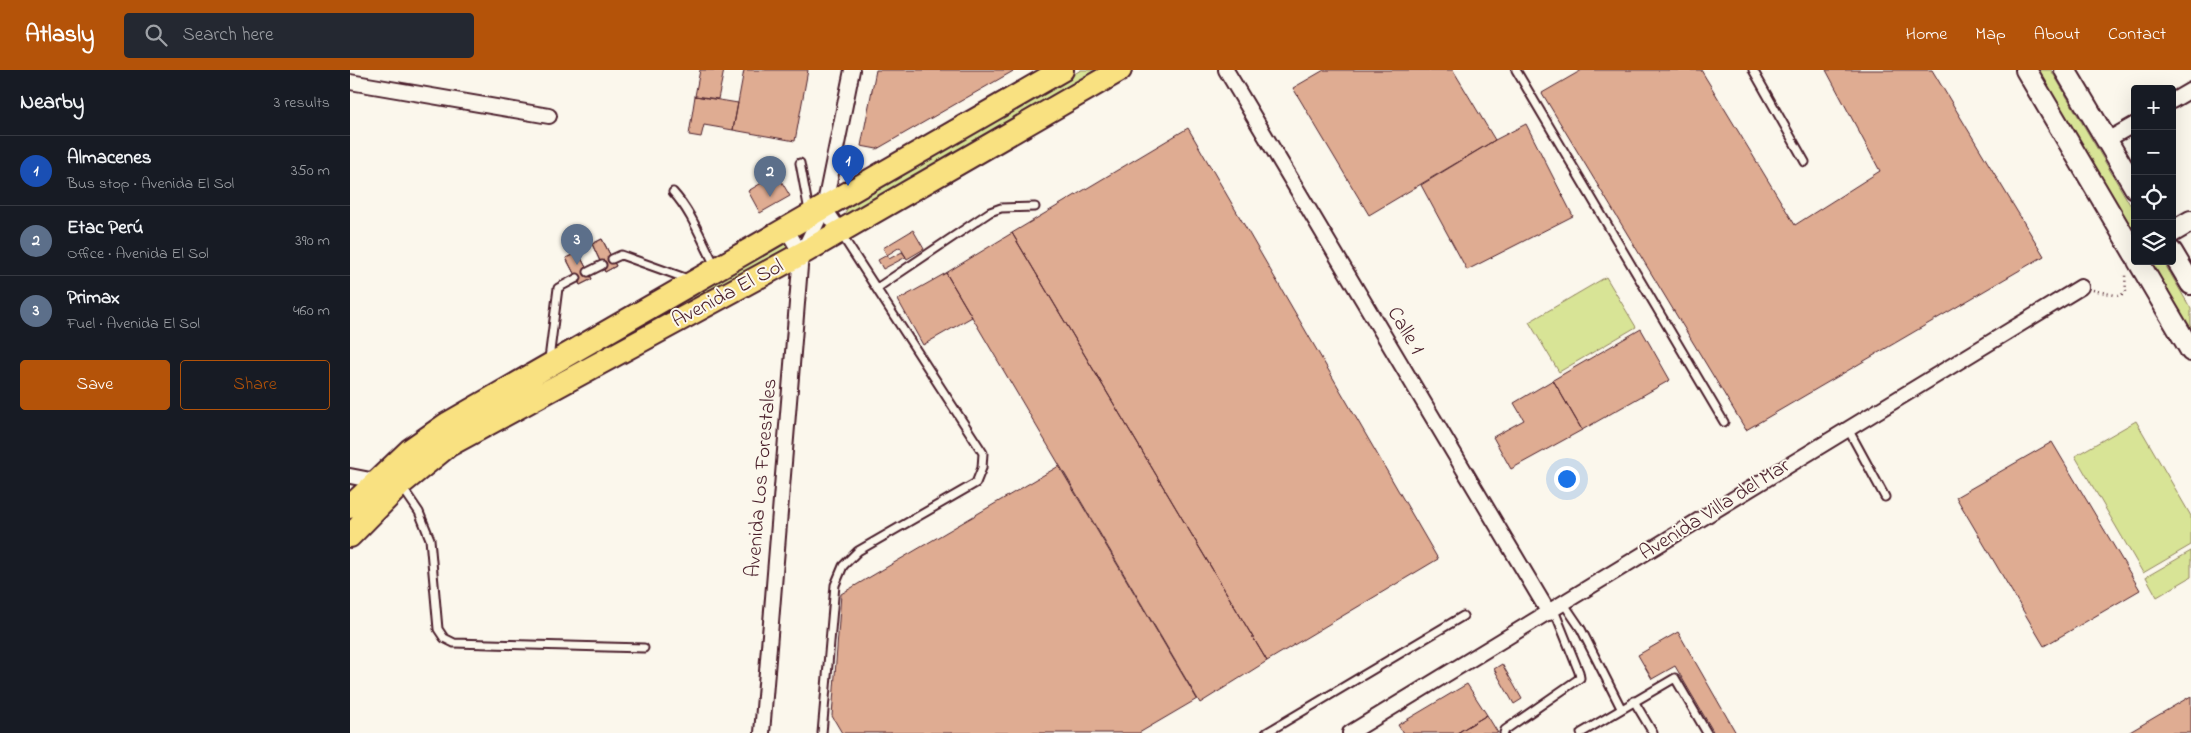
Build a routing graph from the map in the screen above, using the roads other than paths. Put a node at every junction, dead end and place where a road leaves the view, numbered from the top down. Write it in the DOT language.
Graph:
graph roads {
  1 [pos="852,70"];
  2 [pos="1062,70"];
  3 [pos="1120,70"];
  4 [pos="1226,70"];
  5 [pos="1516,70"];
  6 [pos="1753,70"];
  7 [pos="2026,70"];
  8 [pos="2065,70"];
  9 [pos="350,82"];
  10 [pos="2191,90"];
  11 [pos="2176,99"];
  12 [pos="549,116"];
  13 [pos="2131,126"];
  14 [pos="2106,140"];
  15 [pos="1805,162"];
  16 [pos="800,163"];
  17 [pos="2131,181"];
  18 [pos="673,192"];
  19 [pos="1035,207"];
  20 [pos="817,212"];
  21 [pos="2191,221"];
  22 [pos="787,230"];
  23 [pos="2176,230"];
  24 [pos="840,231"];
  25 [pos="2191,234"];
  26 [pos="2176,243"];
  27 [pos="2131,248"];
  28 [pos="801,254"];
  29 [pos="612,259"];
  30 [pos="2176,259"];
  31 [pos="602,265"];
  32 [pos="2132,267"];
  33 [pos="718,269"];
  34 [pos="588,272"];
  35 [pos="577,278"];
  36 [pos="696,282"];
  37 [pos="2191,284"];
  38 [pos="877,288"];
  39 [pos="2081,288"];
  40 [pos="2191,351"];
  41 [pos="548,364"];
  42 [pos="1724,422"];
  43 [pos="1847,428"];
  44 [pos="350,476"];
  45 [pos="376,481"];
  46 [pos="401,484"];
  47 [pos="1885,496"];
  48 [pos="352,503"];
  49 [pos="350,536"];
  50 [pos="1555,609"];
  51 [pos="1463,616"];
  52 [pos="644,648"];
  53 [pos="1634,701"];
  54 [pos="1621,708"];
  55 [pos="1594,725"];
  56 [pos="762,733"];
  57 [pos="822,733"];
  58 [pos="1266,733"];
  59 [pos="1350,733"];
  60 [pos="1504,733"];
  61 [pos="1581,733"];
  62 [pos="1598,733"];
  63 [pos="1653,733"];
  64 [pos="1707,733"];
  1 -- 20 [label="street"];
  2 -- 20 [label="main road, Avenida El Sol"];
  3 -- 24 [label="main road, Avenida El Sol"];
  4 -- 50 [label="street, Calle 1"];
  5 -- 42 [label="lane"];
  6 -- 15 [label="lane"];
  7 -- 27 [label="street"];
  8 -- 14 [label="street"];
  9 -- 12 [label="street"];
  10 -- 11 [label="street"];
  13 -- 14 [label="street"];
  14 -- 17 [label="street"];
  16 -- 20 [label="lane"];
  18 -- 33 [label="lane"];
  19 -- 38 [label="lane"];
  20 -- 22 [label="main road, Avenida El Sol"];
  20 -- 24 [label="street"];
  20 -- 28 [label="street"];
  21 -- 23 [label="street"];
  22 -- 28 [label="street"];
  22 -- 33 [label="main road, Avenida El Sol"];
  24 -- 28 [label="main road, Avenida El Sol"];
  24 -- 38 [label="lane"];
  25 -- 26 [label="street"];
  28 -- 46 [label="main road, Avenida El Sol"];
  28 -- 56 [label="street, Avenida Los Forestales"];
  29 -- 36 [label="lane"];
  30 -- 37 [label="street"];
  31 -- 34 [label="lane"];
  32 -- 40 [label="street"];
  33 -- 36 [label="main road, Avenida El Sol"];
  35 -- 41 [label="lane"];
  36 -- 41 [label="main road, Avenida El Sol"];
  38 -- 57 [label="lane"];
  39 -- 43 [label="street, Avenida Villa del Mar"];
  41 -- 45 [label="main road, Avenida El Sol"];
  43 -- 47 [label="lane"];
  43 -- 50 [label="street, Avenida Villa del Mar"];
  44 -- 45 [label="street"];
  45 -- 46 [label="street"];
  45 -- 48 [label="main road, Avenida El Sol"];
  46 -- 49 [label="main road, Avenida El Sol"];
  46 -- 52 [label="lane"];
  50 -- 54 [label="lane"];
  50 -- 59 [label="street, Avenida Villa del Mar"];
  50 -- 60 [label="lane"];
  51 -- 58 [label="lane"];
  53 -- 54 [label="lane"];
  53 -- 63 [label="lane"];
  53 -- 64 [label="lane"];
  54 -- 55 [label="lane"];
  55 -- 61 [label="lane"];
  55 -- 62 [label="lane"];
}
